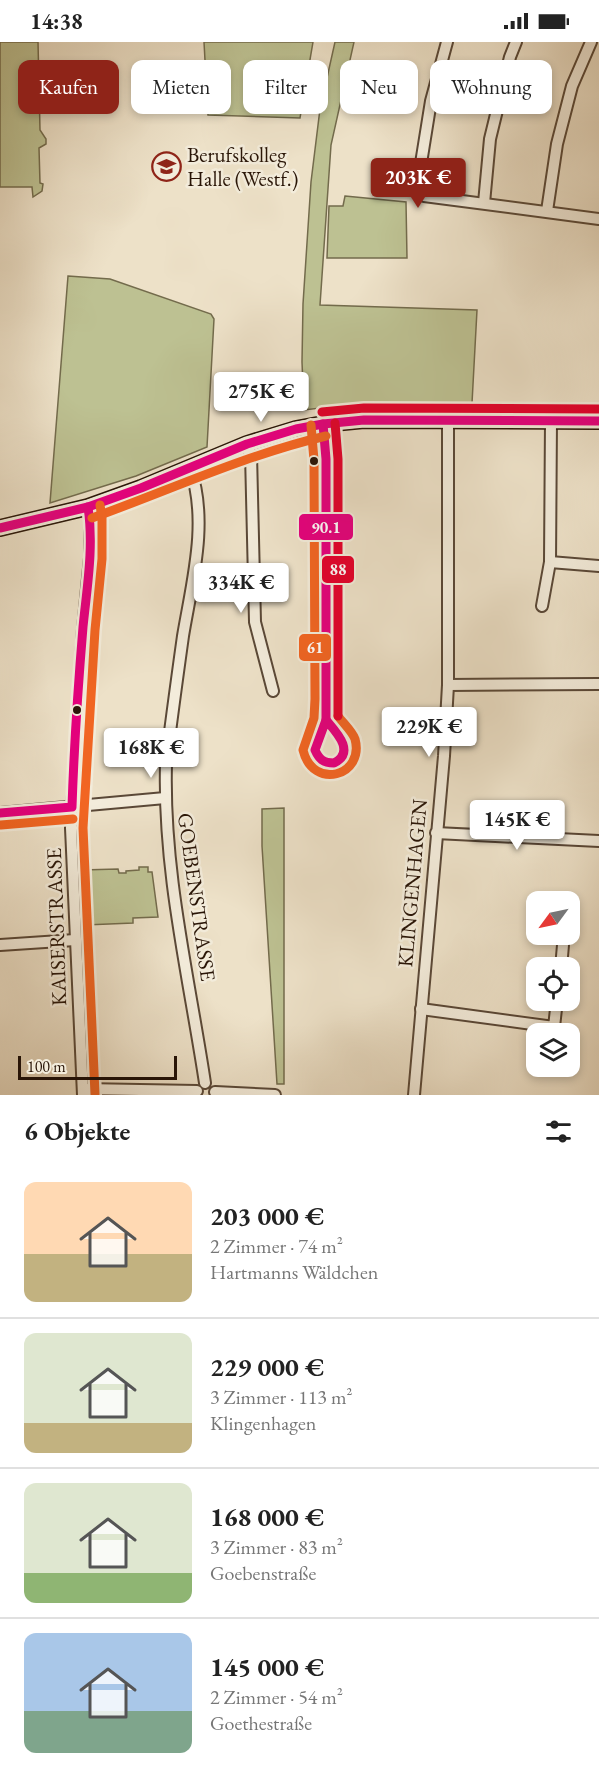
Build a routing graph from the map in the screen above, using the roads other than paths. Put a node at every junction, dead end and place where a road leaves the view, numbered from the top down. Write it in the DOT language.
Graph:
graph roads {
  1 [pos="447,42"];
  2 [pos="516,42"];
  3 [pos="591,42"];
  4 [pos="484,203"];
  5 [pos="547,211"];
  6 [pos="599,219"];
  7 [pos="550,421"];
  8 [pos="599,421"];
  9 [pos="448,422"];
  10 [pos="247,444"];
  11 [pos="190,468"];
  12 [pos="88,507"];
  13 [pos="0,528"];
  14 [pos="550,562"];
  15 [pos="599,566"];
  16 [pos="542,606"];
  17 [pos="599,684"];
  18 [pos="448,685"];
  19 [pos="273,691"];
  20 [pos="165,798"];
  21 [pos="72,807"];
  22 [pos="0,813"];
  23 [pos="436,833"];
  24 [pos="599,841"];
  25 [pos="75,940"];
  26 [pos="0,945"];
  27 [pos="563,945"];
  28 [pos="562,957"];
  29 [pos="421,1009"];
  30 [pos="556,1011"];
  31 [pos="200,1090"];
  32 [pos="83,1092"];
  33 [pos="215,1094"];
  34 [pos="275,1095"];
  35 [pos="414,1095"];
  1 -- 4 [label="street"];
  2 -- 4 [label="street"];
  3 -- 5 [label="street"];
  4 -- 5 [label="street"];
  5 -- 6 [label="street"];
  7 -- 8 [label="street"];
  7 -- 9 [label="street"];
  7 -- 14 [label="street"];
  9 -- 10 [label="street"];
  9 -- 18 [label="street, KLINGENHAGEN"];
  10 -- 11 [label="street"];
  10 -- 19 [label="street"];
  11 -- 12 [label="street"];
  11 -- 20 [label="street, GOEBENSTRASSE"];
  12 -- 13 [label="street"];
  12 -- 21 [label="street, KAISERSTRASSE"];
  14 -- 15 [label="street"];
  14 -- 16 [label="street"];
  17 -- 18 [label="street"];
  18 -- 23 [label="street, KLINGENHAGEN"];
  20 -- 21 [label="street"];
  20 -- 31 [label="street, GOEBENSTRASSE"];
  21 -- 22 [label="street"];
  21 -- 25 [label="street, KAISERSTRASSE"];
  23 -- 24 [label="street"];
  23 -- 29 [label="street, KLINGENHAGEN"];
  25 -- 26 [label="street"];
  25 -- 32 [label="street, KAISERSTRASSE"];
  27 -- 28 [label="street"];
  29 -- 30 [label="street"];
  29 -- 35 [label="street, KLINGENHAGEN"];
  31 -- 32 [label="street"];
  31 -- 33 [label="street"];
  33 -- 34 [label="street"];
}
